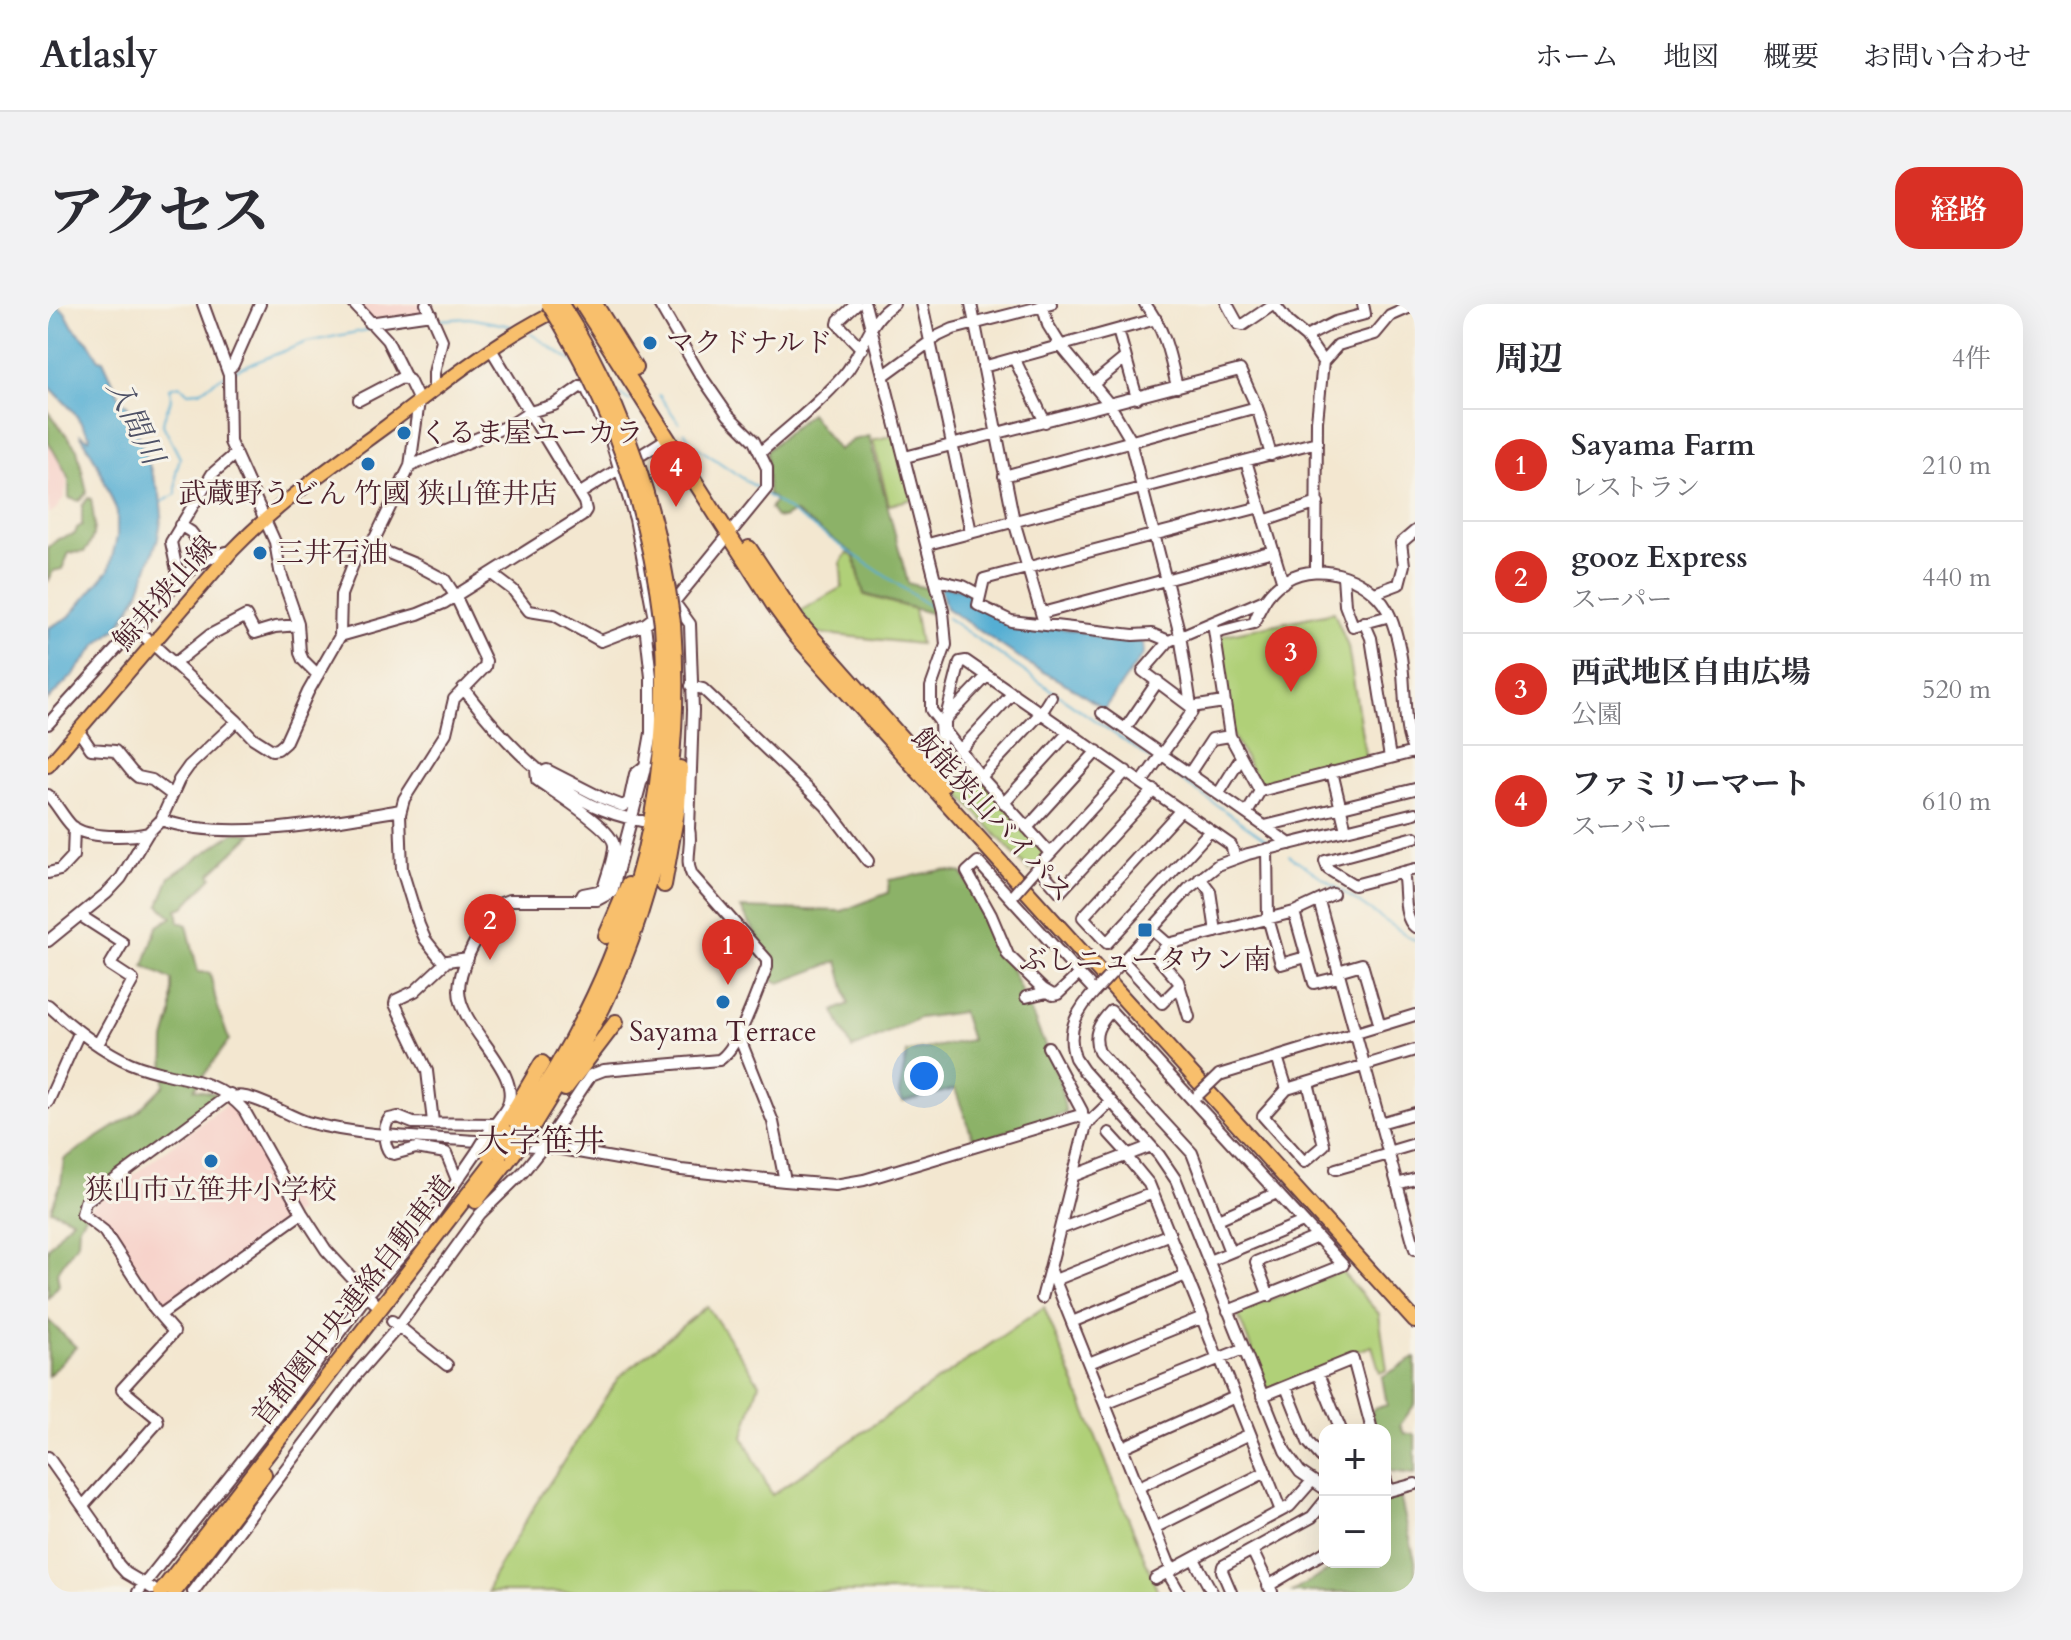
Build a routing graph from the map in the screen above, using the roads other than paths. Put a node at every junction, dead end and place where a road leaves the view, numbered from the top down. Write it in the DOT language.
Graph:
graph roads {
  1 [pos="203,304"];
  2 [pos="260,304"];
  3 [pos="354,304"];
  4 [pos="549,304"];
  5 [pos="561,304"];
  6 [pos="570,304"];
  7 [pos="582,304"];
  8 [pos="595,304"];
  9 [pos="659,304"];
  10 [pos="856,304"];
  11 [pos="865,304"];
  12 [pos="894,304"];
  13 [pos="922,304"];
  14 [pos="971,304"];
  15 [pos="1145,304"];
  16 [pos="1227,304"];
  17 [pos="1290,304"];
  18 [pos="1363,304"];
  19 [pos="1045,305"];
  20 [pos="1413,305"];
  21 [pos="1276,306"];
  22 [pos="432,315"];
  23 [pos="1156,319"];
  24 [pos="369,323"];
  25 [pos="975,324"];
  26 [pos="871,329"];
  27 [pos="1118,330"];
  28 [pos="1306,337"];
  29 [pos="929,342"];
  30 [pos="1061,346"];
  31 [pos="491,349"];
  32 [pos="862,349"];
  33 [pos="1014,358"];
  34 [pos="1125,358"];
  35 [pos="1323,362"];
  36 [pos="983,367"];
  37 [pos="228,369"];
  38 [pos="883,376"];
  39 [pos="407,380"];
  40 [pos="1093,384"];
  41 [pos="1177,387"];
  42 [pos="434,389"];
  43 [pos="1137,398"];
  44 [pos="359,400"];
  45 [pos="419,401"];
  46 [pos="1110,405"];
  47 [pos="1257,407"];
  48 [pos="530,412"];
  49 [pos="1045,422"];
  50 [pos="996,435"];
  51 [pos="668,438"];
  52 [pos="1130,441"];
  53 [pos="1317,442"];
  54 [pos="952,446"];
  55 [pos="761,452"];
  56 [pos="234,455"];
  57 [pos="1271,455"];
  58 [pos="905,457"];
  59 [pos="1246,461"];
  60 [pos="410,466"];
  61 [pos="621,470"];
  62 [pos="1004,476"];
  63 [pos="1142,488"];
  64 [pos="579,494"];
  65 [pos="1318,503"];
  66 [pos="1260,507"];
  67 [pos="265,519"];
  68 [pos="1014,521"];
  69 [pos="1264,521"];
  70 [pos="180,525"];
  71 [pos="733,531"];
  72 [pos="1415,531"];
  73 [pos="971,532"];
  74 [pos="1154,535"];
  75 [pos="928,544"];
  76 [pos="369,545"];
  77 [pos="232,551"];
  78 [pos="1273,551"];
  79 [pos="210,557"];
  80 [pos="1028,568"];
  81 [pos="1316,569"];
  82 [pos="493,575"];
  83 [pos="1343,576"];
  84 [pos="179,580"];
  85 [pos="937,580"];
  86 [pos="1166,580"];
  87 [pos="1283,583"];
  88 [pos="1375,593"];
  89 [pos="980,595"];
  90 [pos="456,597"];
  91 [pos="1262,601"];
  92 [pos="674,602"];
  93 [pos="1390,616"];
  94 [pos="1043,618"];
  95 [pos="1212,621"];
  96 [pos="658,622"];
  97 [pos="1364,622"];
  98 [pos="298,625"];
  99 [pos="134,627"];
  100 [pos="1215,633"];
  101 [pos="1180,635"];
  102 [pos="340,636"];
  103 [pos="1169,641"];
  104 [pos="153,643"];
  105 [pos="675,648"];
  106 [pos="175,663"];
  107 [pos="318,675"];
  108 [pos="987,676"];
  109 [pos="1158,681"];
  110 [pos="691,686"];
  111 [pos="463,688"];
  112 [pos="1013,693"];
  113 [pos="1051,697"];
  114 [pos="1224,702"];
  115 [pos="1191,707"];
  116 [pos="1041,713"];
  117 [pos="1102,713"];
  118 [pos="237,721"];
  119 [pos="945,721"];
  120 [pos="48,724"];
  121 [pos="1125,729"];
  122 [pos="78,730"];
  123 [pos="1069,732"];
  124 [pos="1230,736"];
  125 [pos="961,749"];
  126 [pos="1097,751"];
  127 [pos="1414,753"];
  128 [pos="1241,758"];
  129 [pos="1390,758"];
  130 [pos="1158,759"];
  131 [pos="646,765"];
  132 [pos="48,766"];
  133 [pos="1126,771"];
  134 [pos="538,772"];
  135 [pos="660,772"];
  136 [pos="1332,772"];
  137 [pos="1189,774"];
  138 [pos="981,777"];
  139 [pos="937,778"];
  140 [pos="1142,782"];
  141 [pos="1415,789"];
  142 [pos="1154,790"];
  143 [pos="1260,791"];
  144 [pos="1219,793"];
  145 [pos="48,795"];
  146 [pos="172,795"];
  147 [pos="1004,803"];
  148 [pos="1341,807"];
  149 [pos="401,810"];
  150 [pos="1181,810"];
  151 [pos="1247,813"];
  152 [pos="1415,813"];
  153 [pos="161,820"];
  154 [pos="637,820"];
  155 [pos="1265,826"];
  156 [pos="74,827"];
  157 [pos="1027,828"];
  158 [pos="1346,830"];
  159 [pos="1210,831"];
  160 [pos="148,833"];
  161 [pos="1415,837"];
  162 [pos="1290,844"];
  163 [pos="1267,849"];
  164 [pos="1050,853"];
  165 [pos="1235,858"];
  166 [pos="868,861"];
  167 [pos="1036,868"];
  168 [pos="1415,869"];
  169 [pos="1403,872"];
  170 [pos="48,873"];
  171 [pos="1200,878"];
  172 [pos="664,885"];
  173 [pos="1333,894"];
  174 [pos="1012,896"];
  175 [pos="580,900"];
  176 [pos="1319,901"];
  177 [pos="1294,912"];
  178 [pos="81,916"];
  179 [pos="1268,918"];
  180 [pos="1415,927"];
  181 [pos="1152,930"];
  182 [pos="1216,932"];
  183 [pos="606,936"];
  184 [pos="49,940"];
  185 [pos="1168,944"];
  186 [pos="1306,957"];
  187 [pos="468,958"];
  188 [pos="1122,962"];
  189 [pos="444,963"];
  190 [pos="1079,974"];
  191 [pos="1338,974"];
  192 [pos="1179,986"];
  193 [pos="1096,990"];
  194 [pos="1047,992"];
  195 [pos="1026,997"];
  196 [pos="48,1005"];
  197 [pos="1415,1015"];
  198 [pos="1189,1017"];
  199 [pos="616,1022"];
  200 [pos="1380,1026"];
  201 [pos="79,1033"];
  202 [pos="1355,1033"];
  203 [pos="737,1036"];
  204 [pos="98,1044"];
  205 [pos="1048,1047"];
  206 [pos="1415,1050"];
  207 [pos="1277,1057"];
  208 [pos="542,1063"];
  209 [pos="1364,1065"];
  210 [pos="53,1072"];
  211 [pos="1308,1083"];
  212 [pos="1287,1089"];
  213 [pos="231,1095"];
  214 [pos="1195,1098"];
  215 [pos="1111,1101"];
  216 [pos="48,1102"];
  217 [pos="1415,1113"];
  218 [pos="1086,1118"];
  219 [pos="433,1122"];
  220 [pos="1380,1123"];
  221 [pos="506,1130"];
  222 [pos="1109,1133"];
  223 [pos="385,1134"];
  224 [pos="1415,1144"];
  225 [pos="1151,1146"];
  226 [pos="543,1147"];
  227 [pos="494,1152"];
  228 [pos="1388,1153"];
  229 [pos="1128,1156"];
  230 [pos="1336,1169"];
  231 [pos="1073,1176"];
  232 [pos="1415,1179"];
  233 [pos="457,1180"];
  234 [pos="785,1181"];
  235 [pos="1397,1184"];
  236 [pos="1153,1193"];
  237 [pos="1277,1193"];
  238 [pos="302,1213"];
  239 [pos="1218,1219"];
  240 [pos="1303,1222"];
  241 [pos="1060,1229"];
  242 [pos="1170,1234"];
  243 [pos="1317,1237"];
  244 [pos="1415,1249"];
  245 [pos="1230,1252"];
  246 [pos="1209,1261"];
  247 [pos="1050,1268"];
  248 [pos="1186,1275"];
  249 [pos="1055,1280"];
  250 [pos="1269,1296"];
  251 [pos="371,1298"];
  252 [pos="1042,1298"];
  253 [pos="1415,1309"];
  254 [pos="1228,1311"];
  255 [pos="160,1315"];
  256 [pos="1202,1318"];
  257 [pos="1415,1321"];
  258 [pos="1072,1322"];
  259 [pos="395,1324"];
  260 [pos="1243,1349"];
  261 [pos="1219,1359"];
  262 [pos="1089,1363"];
  263 [pos="447,1365"];
  264 [pos="1318,1374"];
  265 [pos="1286,1387"];
  266 [pos="1262,1396"];
  267 [pos="1235,1397"];
  268 [pos="1105,1404"];
  269 [pos="1339,1424"];
  270 [pos="1370,1424"];
  271 [pos="1250,1434"];
  272 [pos="1123,1447"];
  273 [pos="1319,1454"];
  274 [pos="48,1457"];
  275 [pos="1266,1472"];
  276 [pos="1312,1481"];
  277 [pos="1415,1484"];
  278 [pos="1319,1485"];
  279 [pos="1139,1487"];
  280 [pos="1391,1490"];
  281 [pos="83,1506"];
  282 [pos="1281,1511"];
  283 [pos="1319,1512"];
  284 [pos="1156,1527"];
  285 [pos="1252,1550"];
  286 [pos="1319,1556"];
  287 [pos="1194,1559"];
  288 [pos="1170,1572"];
  289 [pos="1155,1579"];
  290 [pos="1270,1589"];
  291 [pos="149,1590"];
  292 [pos="1227,1590"];
  293 [pos="174,1592"];
  294 [pos="193,1592"];
  295 [pos="1179,1592"];
  296 [pos="1212,1592"];
  1 -- 37 [label="street"];
  2 -- 37 [label="street"];
  3 -- 24 [label="street"];
  4 -- 96 [label="highway, 首都圏中央連絡自動車道, bridge"];
  5 -- 96 [label="highway, 首都圏中央連絡自動車道, bridge"];
  6 -- 31 [label="main road, 鯨井狭山線"];
  7 -- 51 [label="highway, 飯能狭山バイパス"];
  8 -- 71 [label="highway, 飯能狭山バイパス"];
  9 -- 55 [label="street"];
  10 -- 32 [label="street"];
  11 -- 26 [label="street"];
  12 -- 26 [label="street"];
  13 -- 29 [label="street"];
  14 -- 25 [label="street"];
  15 -- 23 [label="street"];
  16 -- 21 [label="street"];
  17 -- 21 [label="street"];
  18 -- 28 [label="street"];
  19 -- 25 [label="street"];
  19 -- 30 [label="street"];
  20 -- 35 [label="street"];
  21 -- 28 [label="street"];
  22 -- 24 [label="street"];
  22 -- 42 [label="street"];
  23 -- 27 [label="street"];
  23 -- 41 [label="street"];
  24 -- 39 [label="street"];
  25 -- 29 [label="street"];
  25 -- 36 [label="street"];
  26 -- 32 [label="street"];
  26 -- 38 [label="street"];
  27 -- 30 [label="street"];
  27 -- 34 [label="street"];
  28 -- 35 [label="street"];
  29 -- 38 [label="street"];
  29 -- 54 [label="street"];
  30 -- 33 [label="street"];
  30 -- 40 [label="street"];
  31 -- 42 [label="main road, 鯨井狭山線"];
  31 -- 48 [label="street"];
  32 -- 55 [label="street"];
  33 -- 36 [label="street"];
  33 -- 49 [label="street"];
  34 -- 40 [label="street"];
  34 -- 43 [label="street"];
  35 -- 53 [label="street"];
  36 -- 50 [label="street"];
  37 -- 56 [label="street"];
  38 -- 58 [label="street"];
  39 -- 44 [label="street"];
  39 -- 45 [label="street"];
  40 -- 46 [label="street"];
  41 -- 43 [label="street"];
  41 -- 47 [label="street"];
  42 -- 45 [label="main road, 鯨井狭山線"];
  43 -- 46 [label="street"];
  45 -- 60 [label="street"];
  45 -- 67 [label="main road, 鯨井狭山線"];
  46 -- 49 [label="street"];
  46 -- 52 [label="street"];
  47 -- 52 [label="street"];
  47 -- 57 [label="street"];
  48 -- 60 [label="street"];
  48 -- 61 [label="street"];
  48 -- 64 [label="street"];
  49 -- 50 [label="street"];
  50 -- 54 [label="street"];
  50 -- 62 [label="street"];
  51 -- 61 [label="street"];
  51 -- 71 [label="highway, 飯能狭山バイパス"];
  52 -- 62 [label="street"];
  52 -- 63 [label="street"];
  53 -- 57 [label="street"];
  53 -- 65 [label="street"];
  54 -- 58 [label="street"];
  54 -- 73 [label="street"];
  55 -- 71 [label="street"];
  56 -- 67 [label="street"];
  56 -- 70 [label="street"];
  57 -- 59 [label="street"];
  58 -- 75 [label="street"];
  59 -- 63 [label="street"];
  59 -- 66 [label="street"];
  60 -- 76 [label="street"];
  61 -- 64 [label="street"];
  61 -- 96 [label="street"];
  62 -- 68 [label="street"];
  63 -- 68 [label="street"];
  63 -- 74 [label="street"];
  64 -- 82 [label="street"];
  65 -- 69 [label="street"];
  65 -- 81 [label="street"];
  66 -- 69 [label="street"];
  66 -- 74 [label="street"];
  67 -- 77 [label="main road, 鯨井狭山線"];
  67 -- 98 [label="street"];
  68 -- 73 [label="street"];
  68 -- 80 [label="street"];
  69 -- 78 [label="street"];
  70 -- 79 [label="street"];
  70 -- 84 [label="street"];
  71 -- 92 [label="street"];
  71 -- 139 [label="highway, 飯能狭山バイパス"];
  71 -- 257 [label="highway, 飯能狭山バイパス"];
  72 -- 88 [label="street"];
  73 -- 75 [label="street"];
  74 -- 80 [label="street"];
  74 -- 86 [label="street"];
  75 -- 85 [label="street"];
  76 -- 90 [label="street"];
  76 -- 102 [label="street"];
  77 -- 79 [label="street"];
  77 -- 104 [label="main road, 鯨井狭山線"];
  78 -- 86 [label="street"];
  78 -- 87 [label="street"];
  79 -- 84 [label="street"];
  80 -- 89 [label="street"];
  80 -- 94 [label="street"];
  81 -- 83 [label="street"];
  81 -- 87 [label="street"];
  82 -- 90 [label="street"];
  82 -- 96 [label="street"];
  83 -- 88 [label="street"];
  83 -- 97 [label="street"];
  84 -- 99 [label="street"];
  85 -- 89 [label="street"];
  85 -- 139 [label="street"];
  86 -- 94 [label="street"];
  86 -- 101 [label="street"];
  87 -- 91 [label="street"];
  88 -- 93 [label="street"];
  89 -- 94 [label="street"];
  90 -- 102 [label="street"];
  90 -- 111 [label="street"];
  91 -- 95 [label="street"];
  91 -- 100 [label="street"];
  92 -- 96 [label="street"];
  92 -- 110 [label="street"];
  93 -- 97 [label="street"];
  93 -- 127 [label="street"];
  94 -- 103 [label="street"];
  95 -- 100 [label="street"];
  95 -- 101 [label="street"];
  96 -- 105 [label="highway, 首都圏中央連絡自動車道"];
  96 -- 131 [label="street"];
  96 -- 135 [label="highway, 首都圏中央連絡自動車道"];
  97 -- 129 [label="street"];
  98 -- 106 [label="street"];
  98 -- 107 [label="street"];
  99 -- 104 [label="street"];
  99 -- 120 [label="street"];
  100 -- 114 [label="street"];
  101 -- 103 [label="street"];
  101 -- 115 [label="street"];
  102 -- 107 [label="street"];
  103 -- 109 [label="street"];
  104 -- 106 [label="street"];
  104 -- 122 [label="main road, 鯨井狭山線"];
  105 -- 172 [label="highway"];
  105 -- 221 [label="highway, 首都圏中央連絡自動車道"];
  106 -- 118 [label="street"];
  107 -- 118 [label="street"];
  108 -- 112 [label="street"];
  108 -- 119 [label="street"];
  108 -- 119 [label="street"];
  109 -- 115 [label="street"];
  109 -- 121 [label="street"];
  110 -- 166 [label="street"];
  110 -- 203 [label="street"];
  111 -- 134 [label="street"];
  111 -- 149 [label="street"];
  112 -- 116 [label="street"];
  112 -- 125 [label="street"];
  113 -- 116 [label="street"];
  114 -- 115 [label="street"];
  114 -- 124 [label="street"];
  115 -- 130 [label="street"];
  116 -- 123 [label="street"];
  116 -- 138 [label="street"];
  117 -- 121 [label="street"];
  118 -- 146 [label="street"];
  119 -- 125 [label="street"];
  121 -- 130 [label="street"];
  122 -- 132 [label="main road, 鯨井狭山線"];
  122 -- 146 [label="street"];
  123 -- 126 [label="street"];
  123 -- 147 [label="street"];
  124 -- 128 [label="street"];
  124 -- 137 [label="street"];
  125 -- 138 [label="street"];
  126 -- 133 [label="street"];
  126 -- 157 [label="street"];
  127 -- 129 [label="street"];
  128 -- 143 [label="street"];
  128 -- 144 [label="street"];
  129 -- 136 [label="street"];
  130 -- 137 [label="street"];
  130 -- 140 [label="street"];
  131 -- 134 [label="street"];
  131 -- 154 [label="street"];
  133 -- 140 [label="street"];
  133 -- 164 [label="street"];
  134 -- 154 [label="street"];
  134 -- 175 [label="street"];
  135 -- 183 [label="highway"];
  135 -- 221 [label="highway, 首都圏中央連絡自動車道"];
  136 -- 143 [label="street"];
  136 -- 148 [label="street"];
  137 -- 144 [label="street"];
  138 -- 147 [label="street"];
  139 -- 253 [label="highway, 飯能狭山バイパス"];
  140 -- 142 [label="street"];
  141 -- 148 [label="street"];
  142 -- 150 [label="street"];
  142 -- 167 [label="street"];
  143 -- 151 [label="street"];
  144 -- 151 [label="street"];
  145 -- 156 [label="street"];
  146 -- 153 [label="street"];
  147 -- 157 [label="street"];
  148 -- 155 [label="street"];
  148 -- 158 [label="street"];
  149 -- 153 [label="street"];
  149 -- 189 [label="street"];
  150 -- 159 [label="street"];
  150 -- 159 [label="street"];
  151 -- 155 [label="street"];
  152 -- 158 [label="street"];
  153 -- 160 [label="street"];
  154 -- 175 [label="street"];
  155 -- 162 [label="street"];
  156 -- 160 [label="street"];
  156 -- 170 [label="street"];
  157 -- 164 [label="street"];
  158 -- 162 [label="street"];
  159 -- 165 [label="street"];
  160 -- 178 [label="street"];
  161 -- 169 [label="street"];
  162 -- 163 [label="street"];
  163 -- 165 [label="street"];
  163 -- 179 [label="street"];
  164 -- 167 [label="street"];
  165 -- 171 [label="street"];
  167 -- 174 [label="street, bridge"];
  168 -- 169 [label="street"];
  169 -- 180 [label="street"];
  171 -- 181 [label="street"];
  171 -- 182 [label="street"];
  173 -- 176 [label="street"];
  174 -- 190 [label="street"];
  174 -- 194 [label="street"];
  175 -- 187 [label="street"];
  176 -- 177 [label="street"];
  176 -- 191 [label="street"];
  177 -- 179 [label="street"];
  177 -- 186 [label="street"];
  178 -- 184 [label="street"];
  178 -- 204 [label="street"];
  179 -- 182 [label="street"];
  179 -- 186 [label="street"];
  181 -- 185 [label="street"];
  181 -- 188 [label="street"];
  182 -- 185 [label="street"];
  185 -- 192 [label="street"];
  186 -- 191 [label="street"];
  187 -- 189 [label="street"];
  187 -- 221 [label="street"];
  188 -- 192 [label="street"];
  188 -- 193 [label="street, bridge"];
  189 -- 219 [label="street"];
  190 -- 193 [label="street"];
  190 -- 194 [label="street"];
  191 -- 200 [label="street"];
  191 -- 202 [label="street"];
  192 -- 198 [label="street"];
  193 -- 215 [label="street"];
  194 -- 195 [label="street"];
  196 -- 201 [label="street"];
  197 -- 200 [label="street"];
  199 -- 221 [label="highway"];
  200 -- 202 [label="street"];
  201 -- 204 [label="street"];
  201 -- 210 [label="street"];
  202 -- 207 [label="street"];
  202 -- 209 [label="street"];
  203 -- 226 [label="street"];
  203 -- 234 [label="street"];
  204 -- 213 [label="street"];
  205 -- 218 [label="street"];
  206 -- 209 [label="street"];
  207 -- 212 [label="street"];
  207 -- 214 [label="street, bridge"];
  208 -- 221 [label="highway"];
  209 -- 211 [label="street"];
  209 -- 220 [label="street"];
  210 -- 216 [label="street"];
  211 -- 212 [label="street"];
  211 -- 212 [label="street"];
  213 -- 223 [label="street"];
  213 -- 238 [label="street"];
  213 -- 255 [label="street"];
  214 -- 237 [label="street"];
  214 -- 239 [label="street"];
  215 -- 218 [label="street"];
  215 -- 225 [label="street"];
  217 -- 220 [label="street"];
  218 -- 231 [label="street"];
  218 -- 234 [label="street"];
  219 -- 221 [label="street"];
  219 -- 223 [label="street"];
  220 -- 228 [label="street"];
  221 -- 227 [label="highway, 首都圏中央連絡自動車道, bridge"];
  221 -- 227 [label="highway, bridge"];
  222 -- 229 [label="street"];
  223 -- 226 [label="street"];
  223 -- 233 [label="street"];
  224 -- 228 [label="street"];
  225 -- 229 [label="street"];
  225 -- 246 [label="street"];
  226 -- 234 [label="street"];
  226 -- 259 [label="street"];
  227 -- 233 [label="street"];
  227 -- 291 [label="highway, 首都圏中央連絡自動車道"];
  227 -- 293 [label="highway, 首都圏中央連絡自動車道"];
  228 -- 230 [label="street"];
  228 -- 235 [label="street"];
  229 -- 231 [label="street"];
  229 -- 236 [label="street"];
  231 -- 241 [label="street"];
  232 -- 235 [label="street"];
  233 -- 251 [label="street"];
  235 -- 244 [label="street"];
  236 -- 241 [label="street"];
  236 -- 242 [label="street"];
  237 -- 239 [label="street"];
  237 -- 240 [label="street"];
  238 -- 251 [label="street"];
  238 -- 255 [label="street"];
  239 -- 245 [label="street"];
  240 -- 243 [label="street"];
  240 -- 245 [label="street"];
  241 -- 247 [label="street"];
  242 -- 248 [label="street"];
  242 -- 249 [label="street"];
  243 -- 250 [label="street"];
  243 -- 250 [label="street"];
  245 -- 246 [label="street"];
  246 -- 254 [label="street"];
  247 -- 249 [label="street"];
  247 -- 252 [label="street"];
  248 -- 256 [label="street"];
  248 -- 258 [label="street"];
  249 -- 258 [label="street"];
  250 -- 254 [label="street"];
  251 -- 291 [label="street"];
  254 -- 260 [label="street"];
  255 -- 281 [label="street"];
  256 -- 261 [label="street"];
  256 -- 262 [label="street"];
  258 -- 262 [label="street"];
  259 -- 263 [label="street"];
  259 -- 294 [label="street"];
  260 -- 261 [label="street"];
  260 -- 266 [label="street"];
  261 -- 267 [label="street"];
  261 -- 268 [label="street"];
  262 -- 268 [label="street"];
  264 -- 265 [label="street"];
  264 -- 269 [label="street"];
  264 -- 270 [label="street"];
  265 -- 266 [label="street"];
  265 -- 273 [label="street"];
  266 -- 276 [label="street"];
  267 -- 271 [label="street"];
  267 -- 272 [label="street"];
  268 -- 272 [label="street"];
  271 -- 275 [label="street"];
  271 -- 279 [label="street"];
  272 -- 279 [label="street"];
  274 -- 281 [label="street"];
  275 -- 282 [label="street"];
  275 -- 284 [label="street"];
  276 -- 278 [label="street"];
  276 -- 282 [label="street"];
  277 -- 280 [label="street"];
  279 -- 284 [label="street"];
  281 -- 291 [label="street"];
  282 -- 287 [label="street"];
  283 -- 285 [label="street"];
  284 -- 288 [label="street"];
  285 -- 290 [label="street"];
  285 -- 292 [label="street"];
  286 -- 290 [label="street"];
  287 -- 288 [label="street"];
  287 -- 296 [label="street"];
  288 -- 289 [label="street"];
  288 -- 295 [label="street"];
}
